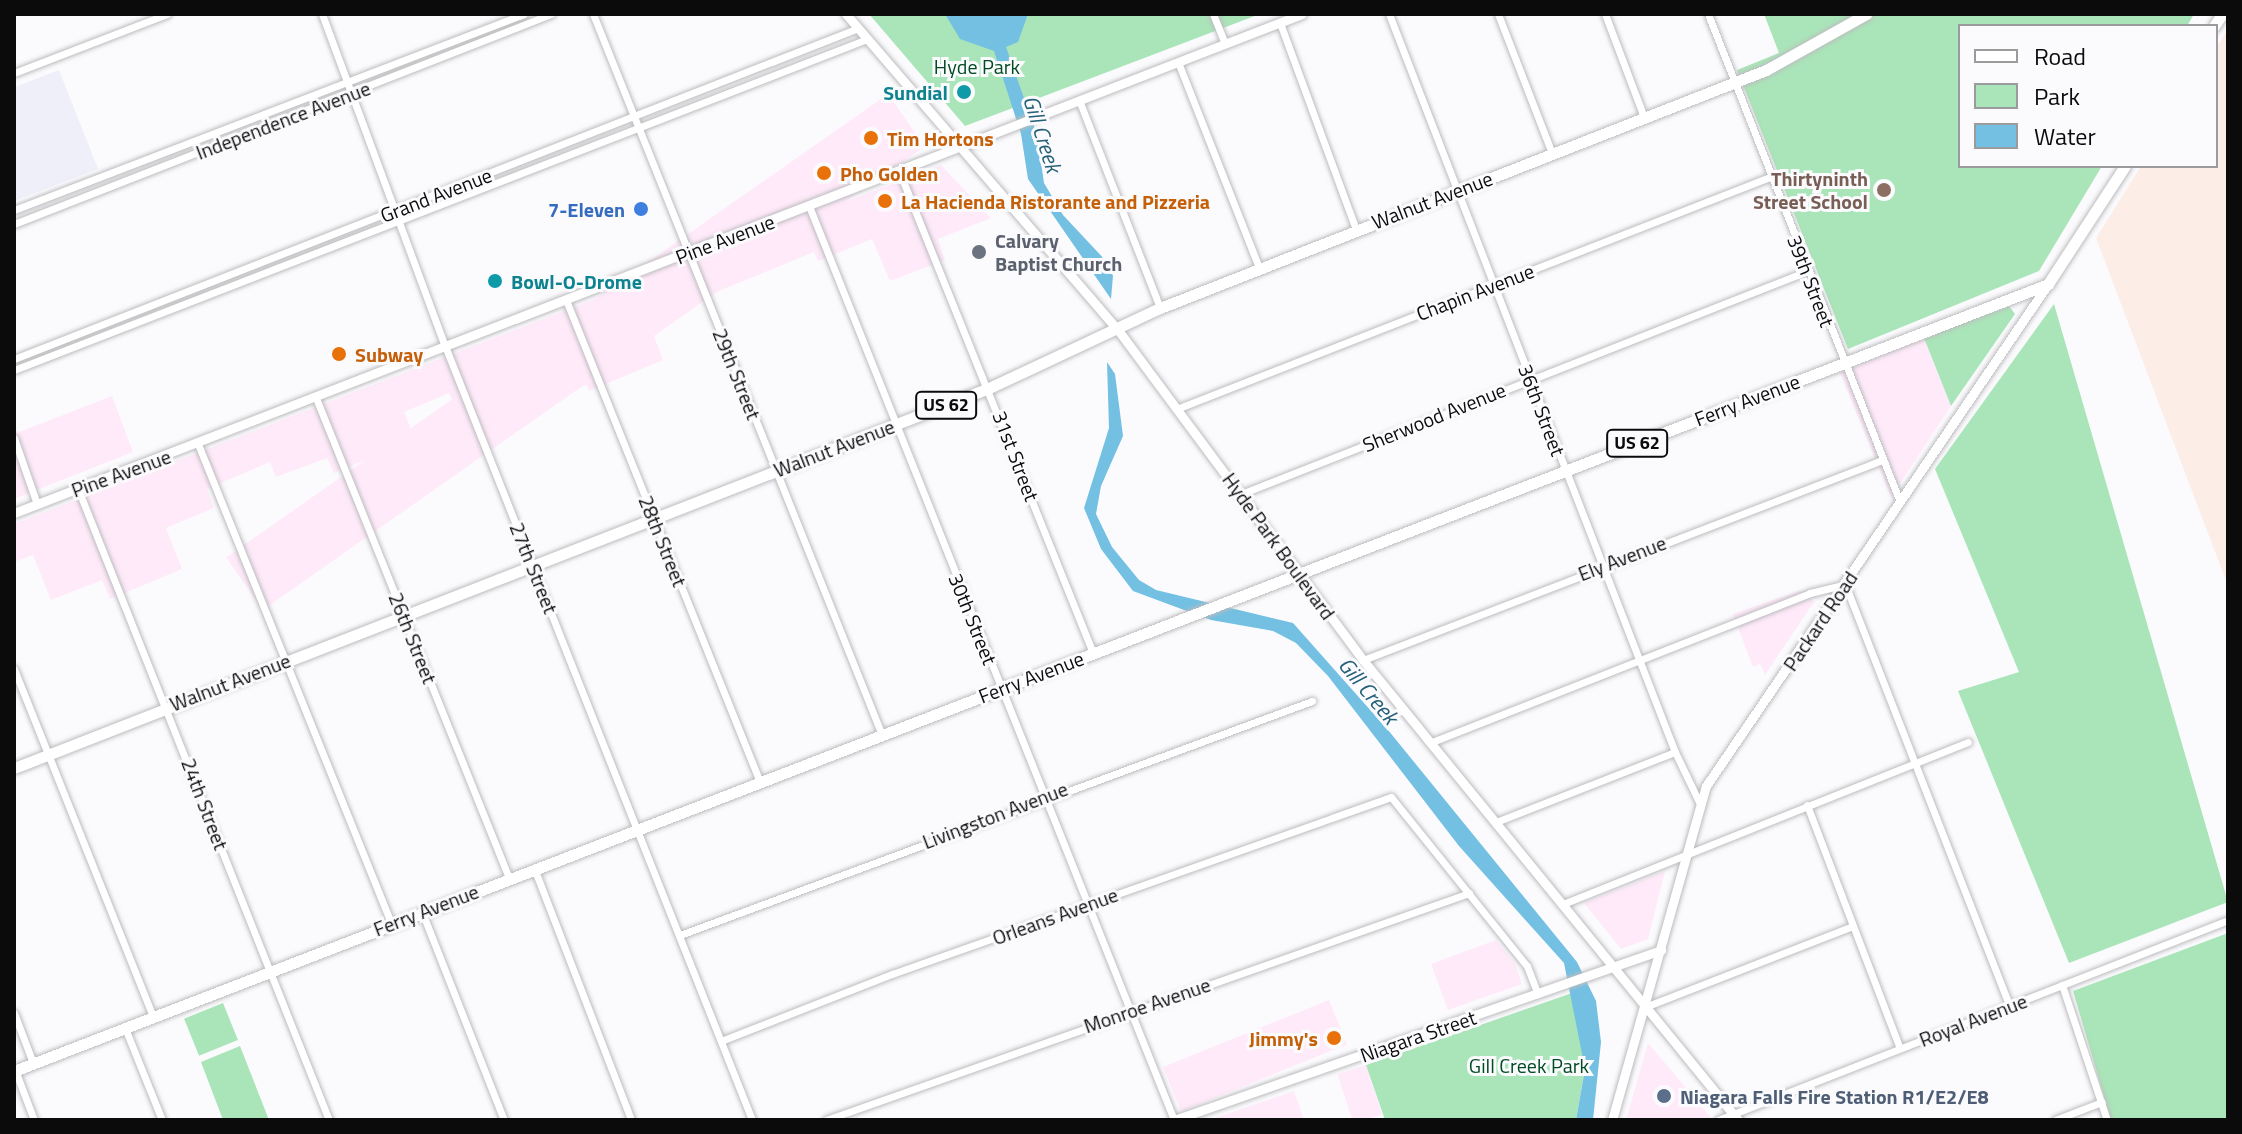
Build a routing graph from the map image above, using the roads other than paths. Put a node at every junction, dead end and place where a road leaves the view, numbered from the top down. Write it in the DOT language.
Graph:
graph roads {
  1 [pos="167,14"];
  2 [pos="322,14"];
  3 [pos="524,14"];
  4 [pos="551,14"];
  5 [pos="593,14"];
  6 [pos="846,14"];
  7 [pos="1213,14"];
  8 [pos="1302,14"];
  9 [pos="1389,14"];
  10 [pos="1498,14"];
  11 [pos="1605,14"];
  12 [pos="1708,14"];
  13 [pos="1866,14"];
  14 [pos="1280,23"];
  15 [pos="858,28"];
  16 [pos="867,39"];
  17 [pos="1225,44"];
  18 [pos="1178,62"];
  19 [pos="14,73"];
  20 [pos="347,81"];
  21 [pos="1734,83"];
  22 [pos="352,93"];
  23 [pos="1079,100"];
  24 [pos="634,117"];
  25 [pos="1644,117"];
  26 [pos="638,128"];
  27 [pos="956,148"];
  28 [pos="1552,153"];
  29 [pos="2124,168"];
  30 [pos="899,171"];
  31 [pos="1770,177"];
  32 [pos="1456,190"];
  33 [pos="809,206"];
  34 [pos="14,210"];
  35 [pos="396,211"];
  36 [pos="400,220"];
  37 [pos="14,224"];
  38 [pos="1356,230"];
  39 [pos="689,253"];
  40 [pos="1259,268"];
  41 [pos="1807,271"];
  42 [pos="2048,284"];
  43 [pos="1494,285"];
  44 [pos="566,300"];
  45 [pos="1160,308"];
  46 [pos="1118,330"];
  47 [pos="445,346"];
  48 [pos="14,359"];
  49 [pos="1843,363"];
  50 [pos="14,370"];
  51 [pos="1530,379"];
  52 [pos="989,388"];
  53 [pos="316,398"];
  54 [pos="1179,408"];
  55 [pos="895,425"];
  56 [pos="14,438"];
  57 [pos="198,444"];
  58 [pos="1882,460"];
  59 [pos="1565,470"];
  60 [pos="776,471"];
  61 [pos="78,489"];
  62 [pos="1241,494"];
  63 [pos="1900,502"];
  64 [pos="37,504"];
  65 [pos="14,513"];
  66 [pos="654,517"];
  67 [pos="533,565"];
  68 [pos="1602,565"];
  69 [pos="1298,577"];
  70 [pos="1845,584"];
  71 [pos="404,615"];
  72 [pos="1093,653"];
  73 [pos="286,660"];
  74 [pos="1363,660"];
  75 [pos="1641,660"];
  76 [pos="14,669"];
  77 [pos="1001,688"];
  78 [pos="1312,701"];
  79 [pos="167,707"];
  80 [pos="882,735"];
  81 [pos="1432,742"];
  82 [pos="1968,742"];
  83 [pos="1675,752"];
  84 [pos="49,754"];
  85 [pos="1915,763"];
  86 [pos="14,768"];
  87 [pos="760,782"];
  88 [pos="1044,796"];
  89 [pos="1700,804"];
  90 [pos="1807,805"];
  91 [pos="1496,822"];
  92 [pos="639,828"];
  93 [pos="1686,854"];
  94 [pos="534,868"];
  95 [pos="509,878"];
  96 [pos="1469,893"];
  97 [pos="1088,904"];
  98 [pos="1563,904"];
  99 [pos="422,912"];
  100 [pos="2228,920"];
  101 [pos="391,923"];
  102 [pos="1853,926"];
  103 [pos="680,935"];
  104 [pos="1661,950"];
  105 [pos="1613,968"];
  106 [pos="270,972"];
  107 [pos="2062,985"];
  108 [pos="1538,994"];
  109 [pos="2009,1005"];
  110 [pos="1645,1007"];
  111 [pos="1131,1011"];
  112 [pos="14,1013"];
  113 [pos="153,1017"];
  114 [pos="125,1028"];
  115 [pos="721,1041"];
  116 [pos="1900,1048"];
  117 [pos="33,1063"];
  118 [pos="14,1070"];
  119 [pos="2102,1102"];
  120 [pos="1735,1117"];
  121 [pos="34,1120"];
  122 [pos="162,1120"];
  123 [pos="329,1120"];
  124 [pos="504,1120"];
  125 [pos="631,1120"];
  126 [pos="752,1120"];
  127 [pos="826,1120"];
  128 [pos="1174,1120"];
  129 [pos="1612,1120"];
  130 [pos="1718,1120"];
  131 [pos="2055,1120"];
  132 [pos="2107,1120"];
  1 -- 19 [label="street"];
  2 -- 20 [label="street, 27th Street"];
  3 -- 20 [label="street, Independence Avenue"];
  4 -- 22 [label="street, Independence Avenue"];
  5 -- 24 [label="street, 29th Street"];
  6 -- 15 [label="main road, Hyde Park Boulevard"];
  7 -- 17 [label="street"];
  8 -- 14 [label="main road, Pine Avenue"];
  9 -- 32 [label="street, 36th Street"];
  10 -- 28 [label="street"];
  11 -- 25 [label="street"];
  12 -- 21 [label="street, 39th Street"];
  13 -- 21 [label="main road, Walnut Avenue / US 62"];
  14 -- 17 [label="main road, Pine Avenue"];
  14 -- 38 [label="street"];
  15 -- 16 [label="main road, Hyde Park Boulevard"];
  15 -- 24 [label="street, Grand Avenue"];
  16 -- 26 [label="street"];
  16 -- 27 [label="main road, Hyde Park Boulevard"];
  17 -- 18 [label="main road, Pine Avenue"];
  18 -- 23 [label="main road, Pine Avenue"];
  18 -- 40 [label="street"];
  20 -- 22 [label="street, 27th Street"];
  20 -- 34 [label="street, Independence Avenue"];
  21 -- 25 [label="main road, Walnut Avenue / US 62"];
  21 -- 31 [label="street, 39th Street"];
  22 -- 35 [label="street, 27th Street"];
  22 -- 37 [label="street, Independence Avenue"];
  23 -- 27 [label="main road, Pine Avenue"];
  23 -- 45 [label="street"];
  24 -- 26 [label="street, 29th Street"];
  24 -- 35 [label="street, Grand Avenue"];
  25 -- 28 [label="main road, Walnut Avenue / US 62"];
  26 -- 36 [label="street"];
  26 -- 39 [label="street, 29th Street"];
  27 -- 30 [label="main road, Pine Avenue"];
  27 -- 46 [label="main road, Hyde Park Boulevard"];
  28 -- 32 [label="main road, Walnut Avenue / US 62"];
  29 -- 42 [label="main road, Packard Road"];
  30 -- 33 [label="main road, Pine Avenue"];
  30 -- 52 [label="street, 31st Street"];
  31 -- 41 [label="street, 39th Street"];
  31 -- 43 [label="street, Chapin Avenue"];
  32 -- 38 [label="main road, Walnut Avenue / US 62"];
  32 -- 43 [label="street, 36th Street"];
  33 -- 39 [label="main road, Pine Avenue"];
  33 -- 55 [label="street, 30th Street"];
  35 -- 36 [label="street, 27th Street"];
  35 -- 48 [label="street, Grand Avenue"];
  36 -- 47 [label="street, 27th Street"];
  36 -- 50 [label="street"];
  38 -- 40 [label="main road, Walnut Avenue / US 62"];
  39 -- 44 [label="main road, Pine Avenue"];
  39 -- 60 [label="street, 29th Street"];
  40 -- 45 [label="main road, Walnut Avenue / US 62"];
  41 -- 49 [label="street, 39th Street"];
  41 -- 51 [label="street, Sherwood Avenue"];
  42 -- 49 [label="main road, Ferry Avenue / US 62"];
  42 -- 63 [label="main road, Packard Road"];
  43 -- 51 [label="street, 36th Street"];
  43 -- 54 [label="street, Chapin Avenue"];
  44 -- 47 [label="main road, Pine Avenue"];
  44 -- 66 [label="street, 28th Street"];
  45 -- 46 [label="main road, Walnut Avenue / US 62"];
  46 -- 52 [label="main road, Walnut Avenue / US 62"];
  46 -- 54 [label="main road, Hyde Park Boulevard"];
  47 -- 53 [label="main road, Pine Avenue"];
  47 -- 67 [label="street, 27th Street"];
  49 -- 58 [label="street, 39th Street"];
  49 -- 59 [label="main road, Ferry Avenue / US 62"];
  51 -- 59 [label="street, 36th Street"];
  51 -- 62 [label="street, Sherwood Avenue"];
  52 -- 55 [label="main road, Walnut Avenue / US 62"];
  52 -- 72 [label="street, 31st Street"];
  53 -- 57 [label="main road, Pine Avenue"];
  53 -- 71 [label="street, 26th Street"];
  54 -- 62 [label="main road, Hyde Park Boulevard"];
  55 -- 60 [label="main road, Walnut Avenue / US 62"];
  55 -- 77 [label="street, 30th Street"];
  56 -- 64 [label="street"];
  57 -- 61 [label="main road, Pine Avenue"];
  57 -- 73 [label="street"];
  58 -- 63 [label="street, 39th Street"];
  58 -- 68 [label="street, Ely Avenue"];
  59 -- 68 [label="street, 36th Street"];
  59 -- 69 [label="main road, Ferry Avenue / US 62"];
  60 -- 66 [label="main road, Walnut Avenue / US 62"];
  60 -- 80 [label="street, 29th Street"];
  61 -- 64 [label="main road, Pine Avenue"];
  61 -- 79 [label="street, 24th Street"];
  62 -- 69 [label="main road, Hyde Park Boulevard"];
  63 -- 70 [label="main road, Packard Road"];
  64 -- 65 [label="main road, Pine Avenue"];
  66 -- 67 [label="main road, Walnut Avenue / US 62"];
  66 -- 87 [label="street, 28th Street"];
  67 -- 71 [label="main road, Walnut Avenue / US 62"];
  67 -- 92 [label="street, 27th Street"];
  68 -- 74 [label="street, Ely Avenue"];
  68 -- 75 [label="street, 36th Street"];
  69 -- 72 [label="main road, Ferry Avenue / US 62"];
  69 -- 74 [label="main road, Hyde Park Boulevard"];
  70 -- 75 [label="street"];
  70 -- 85 [label="street"];
  70 -- 89 [label="main road, Packard Road"];
  71 -- 73 [label="main road, Walnut Avenue / US 62"];
  71 -- 95 [label="street, 26th Street"];
  72 -- 77 [label="main road, Ferry Avenue / US 62"];
  73 -- 79 [label="main road, Walnut Avenue / US 62"];
  73 -- 101 [label="street"];
  74 -- 81 [label="main road, Hyde Park Boulevard"];
  75 -- 81 [label="street"];
  75 -- 83 [label="street, 36th Street"];
  76 -- 84 [label="street"];
  77 -- 80 [label="main road, Ferry Avenue / US 62"];
  77 -- 88 [label="street, 30th Street"];
  78 -- 88 [label="street, Livingston Avenue"];
  79 -- 84 [label="main road, Walnut Avenue / US 62"];
  79 -- 106 [label="street, 24th Street"];
  80 -- 87 [label="main road, Ferry Avenue / US 62"];
  81 -- 91 [label="main road, Hyde Park Boulevard"];
  82 -- 85 [label="street"];
  83 -- 89 [label="street, 36th Street"];
  83 -- 91 [label="street"];
  84 -- 86 [label="main road, Walnut Avenue / US 62"];
  84 -- 113 [label="street"];
  85 -- 90 [label="street"];
  85 -- 109 [label="street"];
  87 -- 92 [label="main road, Ferry Avenue / US 62"];
  88 -- 97 [label="street, 30th Street"];
  88 -- 103 [label="street, Livingston Avenue"];
  89 -- 93 [label="main road, Packard Road"];
  90 -- 93 [label="street"];
  90 -- 102 [label="street"];
  91 -- 98 [label="main road, Hyde Park Boulevard"];
  92 -- 94 [label="main road, Ferry Avenue / US 62"];
  92 -- 103 [label="street, 27th Street"];
  93 -- 98 [label="street"];
  93 -- 104 [label="main road, Packard Road"];
  94 -- 95 [label="main road, Ferry Avenue / US 62"];
  94 -- 125 [label="street"];
  95 -- 99 [label="main road, Ferry Avenue / US 62"];
  96 -- 97 [label="street, Orleans Avenue"];
  96 -- 108 [label="street"];
  96 -- 111 [label="street, Monroe Avenue"];
  97 -- 111 [label="street, 30th Street"];
  97 -- 115 [label="street, Orleans Avenue"];
  98 -- 105 [label="main road, Hyde Park Boulevard"];
  99 -- 101 [label="main road, Ferry Avenue / US 62"];
  99 -- 124 [label="street"];
  100 -- 107 [label="street, Royal Avenue"];
  101 -- 106 [label="main road, Ferry Avenue / US 62"];
  102 -- 110 [label="street"];
  102 -- 116 [label="street"];
  103 -- 115 [label="street, 27th Street"];
  104 -- 105 [label="main road, Niagara Street"];
  104 -- 110 [label="main road, Packard Road"];
  105 -- 108 [label="main road, Niagara Street"];
  105 -- 110 [label="main road, Hyde Park Boulevard"];
  106 -- 113 [label="main road, Ferry Avenue / US 62"];
  106 -- 123 [label="street, 24th Street"];
  107 -- 109 [label="street, Royal Avenue"];
  107 -- 119 [label="street"];
  108 -- 128 [label="main road, Niagara Street"];
  109 -- 116 [label="street, Royal Avenue"];
  110 -- 120 [label="main road, Hyde Park Boulevard"];
  110 -- 129 [label="main road, Packard Road"];
  111 -- 127 [label="street, Monroe Avenue"];
  111 -- 128 [label="street, 30th Street"];
  112 -- 117 [label="street"];
  113 -- 114 [label="main road, Ferry Avenue / US 62"];
  114 -- 117 [label="main road, Ferry Avenue / US 62"];
  114 -- 122 [label="street"];
  115 -- 126 [label="street, 27th Street"];
  116 -- 120 [label="street, Royal Avenue"];
  117 -- 118 [label="main road, Ferry Avenue / US 62"];
  118 -- 121 [label="street"];
  119 -- 131 [label="street"];
  119 -- 132 [label="street"];
  120 -- 130 [label="street, Royal Avenue"];
}
